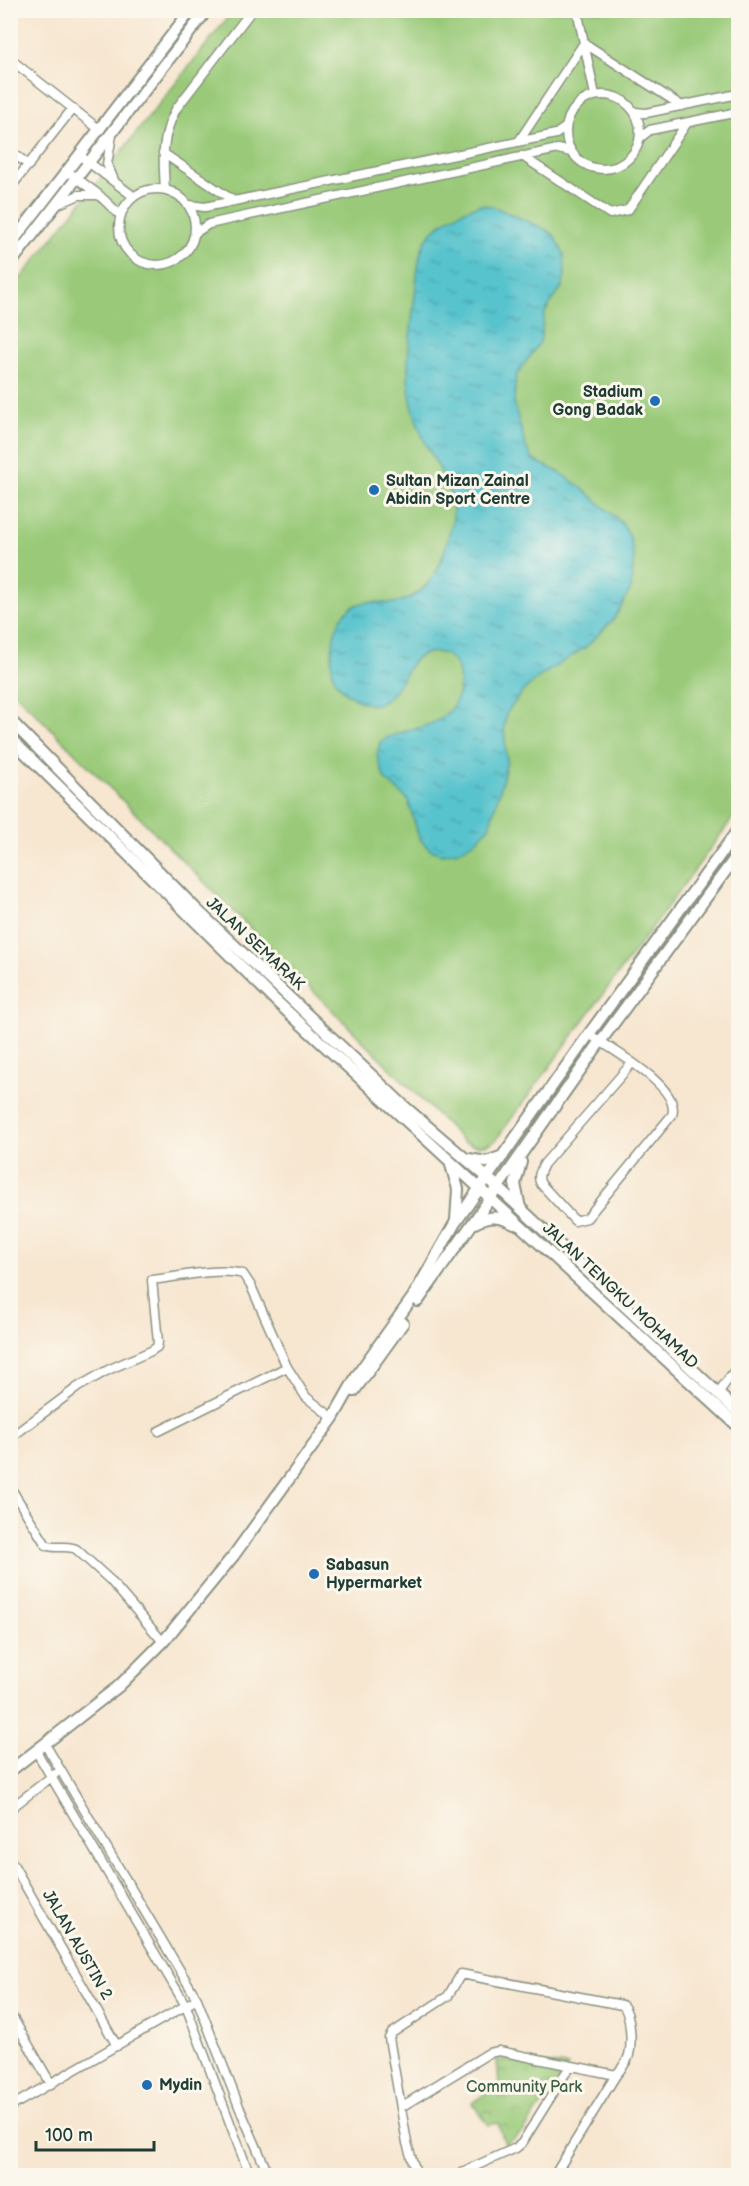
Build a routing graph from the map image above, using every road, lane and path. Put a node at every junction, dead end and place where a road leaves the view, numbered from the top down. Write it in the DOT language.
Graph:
graph roads {
  1 [pos="191,10"];
  2 [pos="207,10"];
  3 [pos="252,10"];
  4 [pos="577,10"];
  5 [pos="584,44"];
  6 [pos="10,58"];
  7 [pos="738,94"];
  8 [pos="595,95"];
  9 [pos="682,106"];
  10 [pos="76,111"];
  11 [pos="635,112"];
  12 [pos="738,112"];
  13 [pos="687,123"];
  14 [pos="566,127"];
  15 [pos="100,130"];
  16 [pos="113,132"];
  17 [pos="640,138"];
  18 [pos="519,141"];
  19 [pos="10,151"];
  20 [pos="571,152"];
  21 [pos="163,153"];
  22 [pos="79,155"];
  23 [pos="522,156"];
  24 [pos="89,162"];
  25 [pos="28,165"];
  26 [pos="67,171"];
  27 [pos="76,178"];
  28 [pos="115,183"];
  29 [pos="10,188"];
  30 [pos="165,189"];
  31 [pos="99,195"];
  32 [pos="133,196"];
  33 [pos="234,201"];
  34 [pos="56,206"];
  35 [pos="189,206"];
  36 [pos="120,215"];
  37 [pos="195,233"];
  38 [pos="10,245"];
  39 [pos="10,264"];
  40 [pos="10,720"];
  41 [pos="10,738"];
  42 [pos="738,830"];
  43 [pos="738,854"];
  44 [pos="735,866"];
  45 [pos="589,1034"];
  46 [pos="600,1042"];
  47 [pos="632,1063"];
  48 [pos="526,1148"];
  49 [pos="505,1155"];
  50 [pos="463,1157"];
  51 [pos="450,1162"];
  52 [pos="489,1178"];
  53 [pos="499,1188"];
  54 [pos="480,1189"];
  55 [pos="491,1199"];
  56 [pos="520,1208"];
  57 [pos="455,1223"];
  58 [pos="472,1225"];
  59 [pos="530,1233"];
  60 [pos="738,1366"];
  61 [pos="287,1367"];
  62 [pos="718,1393"];
  63 [pos="738,1412"];
  64 [pos="335,1415"];
  65 [pos="738,1426"];
  66 [pos="159,1431"];
  67 [pos="10,1438"];
  68 [pos="10,1487"];
  69 [pos="163,1642"];
  70 [pos="41,1748"];
  71 [pos="60,1769"];
  72 [pos="10,1771"];
  73 [pos="51,1776"];
  74 [pos="10,1809"];
  75 [pos="10,1859"];
  76 [pos="197,1999"];
  77 [pos="186,2006"];
  78 [pos="10,2013"];
  79 [pos="117,2046"];
  80 [pos="570,2066"];
  81 [pos="616,2075"];
  82 [pos="51,2084"];
  83 [pos="10,2107"];
  84 [pos="401,2107"];
  85 [pos="250,2175"];
  86 [pos="269,2175"];
  87 [pos="417,2175"];
  88 [pos="453,2175"];
  89 [pos="554,2175"];
  1 -- 15 [label="main road"];
  2 -- 16 [label="main road"];
  3 -- 21 [label="street"];
  4 -- 5 [label="street"];
  5 -- 8 [label="street"];
  5 -- 9 [label="street"];
  5 -- 18 [label="street"];
  6 -- 10 [label="street"];
  7 -- 9 [label="street"];
  8 -- 11 [label="street"];
  8 -- 14 [label="street"];
  9 -- 11 [label="street"];
  10 -- 15 [label="street"];
  10 -- 25 [label="street"];
  11 -- 17 [label="street"];
  12 -- 13 [label="street"];
  13 -- 17 [label="street"];
  13 -- 23 [label="street"];
  14 -- 18 [label="street"];
  14 -- 20 [label="street"];
  15 -- 22 [label="main road"];
  16 -- 24 [label="main road"];
  16 -- 28 [label="street"];
  17 -- 20 [label="street"];
  18 -- 33 [label="street"];
  19 -- 25 [label="street"];
  20 -- 23 [label="street"];
  21 -- 30 [label="street"];
  21 -- 33 [label="street"];
  22 -- 24 [label="street"];
  22 -- 26 [label="main road"];
  23 -- 37 [label="street"];
  24 -- 27 [label="main road"];
  24 -- 28 [label="street"];
  25 -- 29 [label="street"];
  26 -- 27 [label="street"];
  26 -- 38 [label="main road"];
  27 -- 31 [label="street"];
  27 -- 34 [label="main road"];
  28 -- 32 [label="street"];
  30 -- 32 [label="street"];
  30 -- 35 [label="street"];
  31 -- 34 [label="street"];
  31 -- 36 [label="street"];
  32 -- 36 [label="street"];
  33 -- 35 [label="street"];
  34 -- 39 [label="main road"];
  35 -- 37 [label="street"];
  36 -- 37 [label="street"];
  40 -- 50 [label="main road, JALAN SEMARAK"];
  41 -- 51 [label="main road, JALAN SEMARAK"];
  42 -- 45 [label="main road"];
  43 -- 44 [label="main road"];
  44 -- 46 [label="main road"];
  45 -- 46 [label="street"];
  45 -- 49 [label="main road"];
  46 -- 47 [label="street"];
  46 -- 48 [label="main road"];
  47 -- 47 [label="street"];
  48 -- 53 [label="main road"];
  48 -- 56 [label="main road"];
  49 -- 50 [label="main road"];
  49 -- 52 [label="main road"];
  50 -- 52 [label="main road, JALAN SEMARAK"];
  51 -- 54 [label="main road, JALAN SEMARAK"];
  51 -- 57 [label="main road"];
  52 -- 53 [label="main road, JALAN TENGKU MOHAMAD"];
  52 -- 54 [label="main road"];
  53 -- 55 [label="main road"];
  53 -- 56 [label="main road, JALAN TENGKU MOHAMAD"];
  54 -- 55 [label="main road, JALAN TENGKU MOHAMAD"];
  54 -- 57 [label="main road"];
  55 -- 58 [label="main road"];
  55 -- 59 [label="main road, JALAN TENGKU MOHAMAD"];
  56 -- 62 [label="main road, JALAN TENGKU MOHAMAD"];
  57 -- 64 [label="main road"];
  58 -- 59 [label="main road"];
  58 -- 64 [label="main road"];
  59 -- 65 [label="main road, JALAN TENGKU MOHAMAD"];
  60 -- 62 [label="street"];
  61 -- 64 [label="street"];
  61 -- 66 [label="street"];
  61 -- 67 [label="street"];
  62 -- 63 [label="main road, JALAN TENGKU MOHAMAD"];
  64 -- 69 [label="main road"];
  68 -- 69 [label="street"];
  69 -- 70 [label="main road"];
  70 -- 71 [label="street"];
  70 -- 72 [label="main road"];
  70 -- 73 [label="street"];
  71 -- 73 [label="street"];
  71 -- 76 [label="street"];
  73 -- 74 [label="street"];
  73 -- 77 [label="street"];
  75 -- 79 [label="street, JALAN AUSTIN 2"];
  76 -- 77 [label="street"];
  76 -- 86 [label="street"];
  77 -- 79 [label="street"];
  77 -- 85 [label="street"];
  78 -- 82 [label="street"];
  79 -- 82 [label="street"];
  80 -- 81 [label="street"];
  80 -- 84 [label="street"];
  80 -- 88 [label="street"];
  81 -- 84 [label="street"];
  81 -- 89 [label="street"];
  82 -- 83 [label="street"];
  84 -- 87 [label="street"];
}
